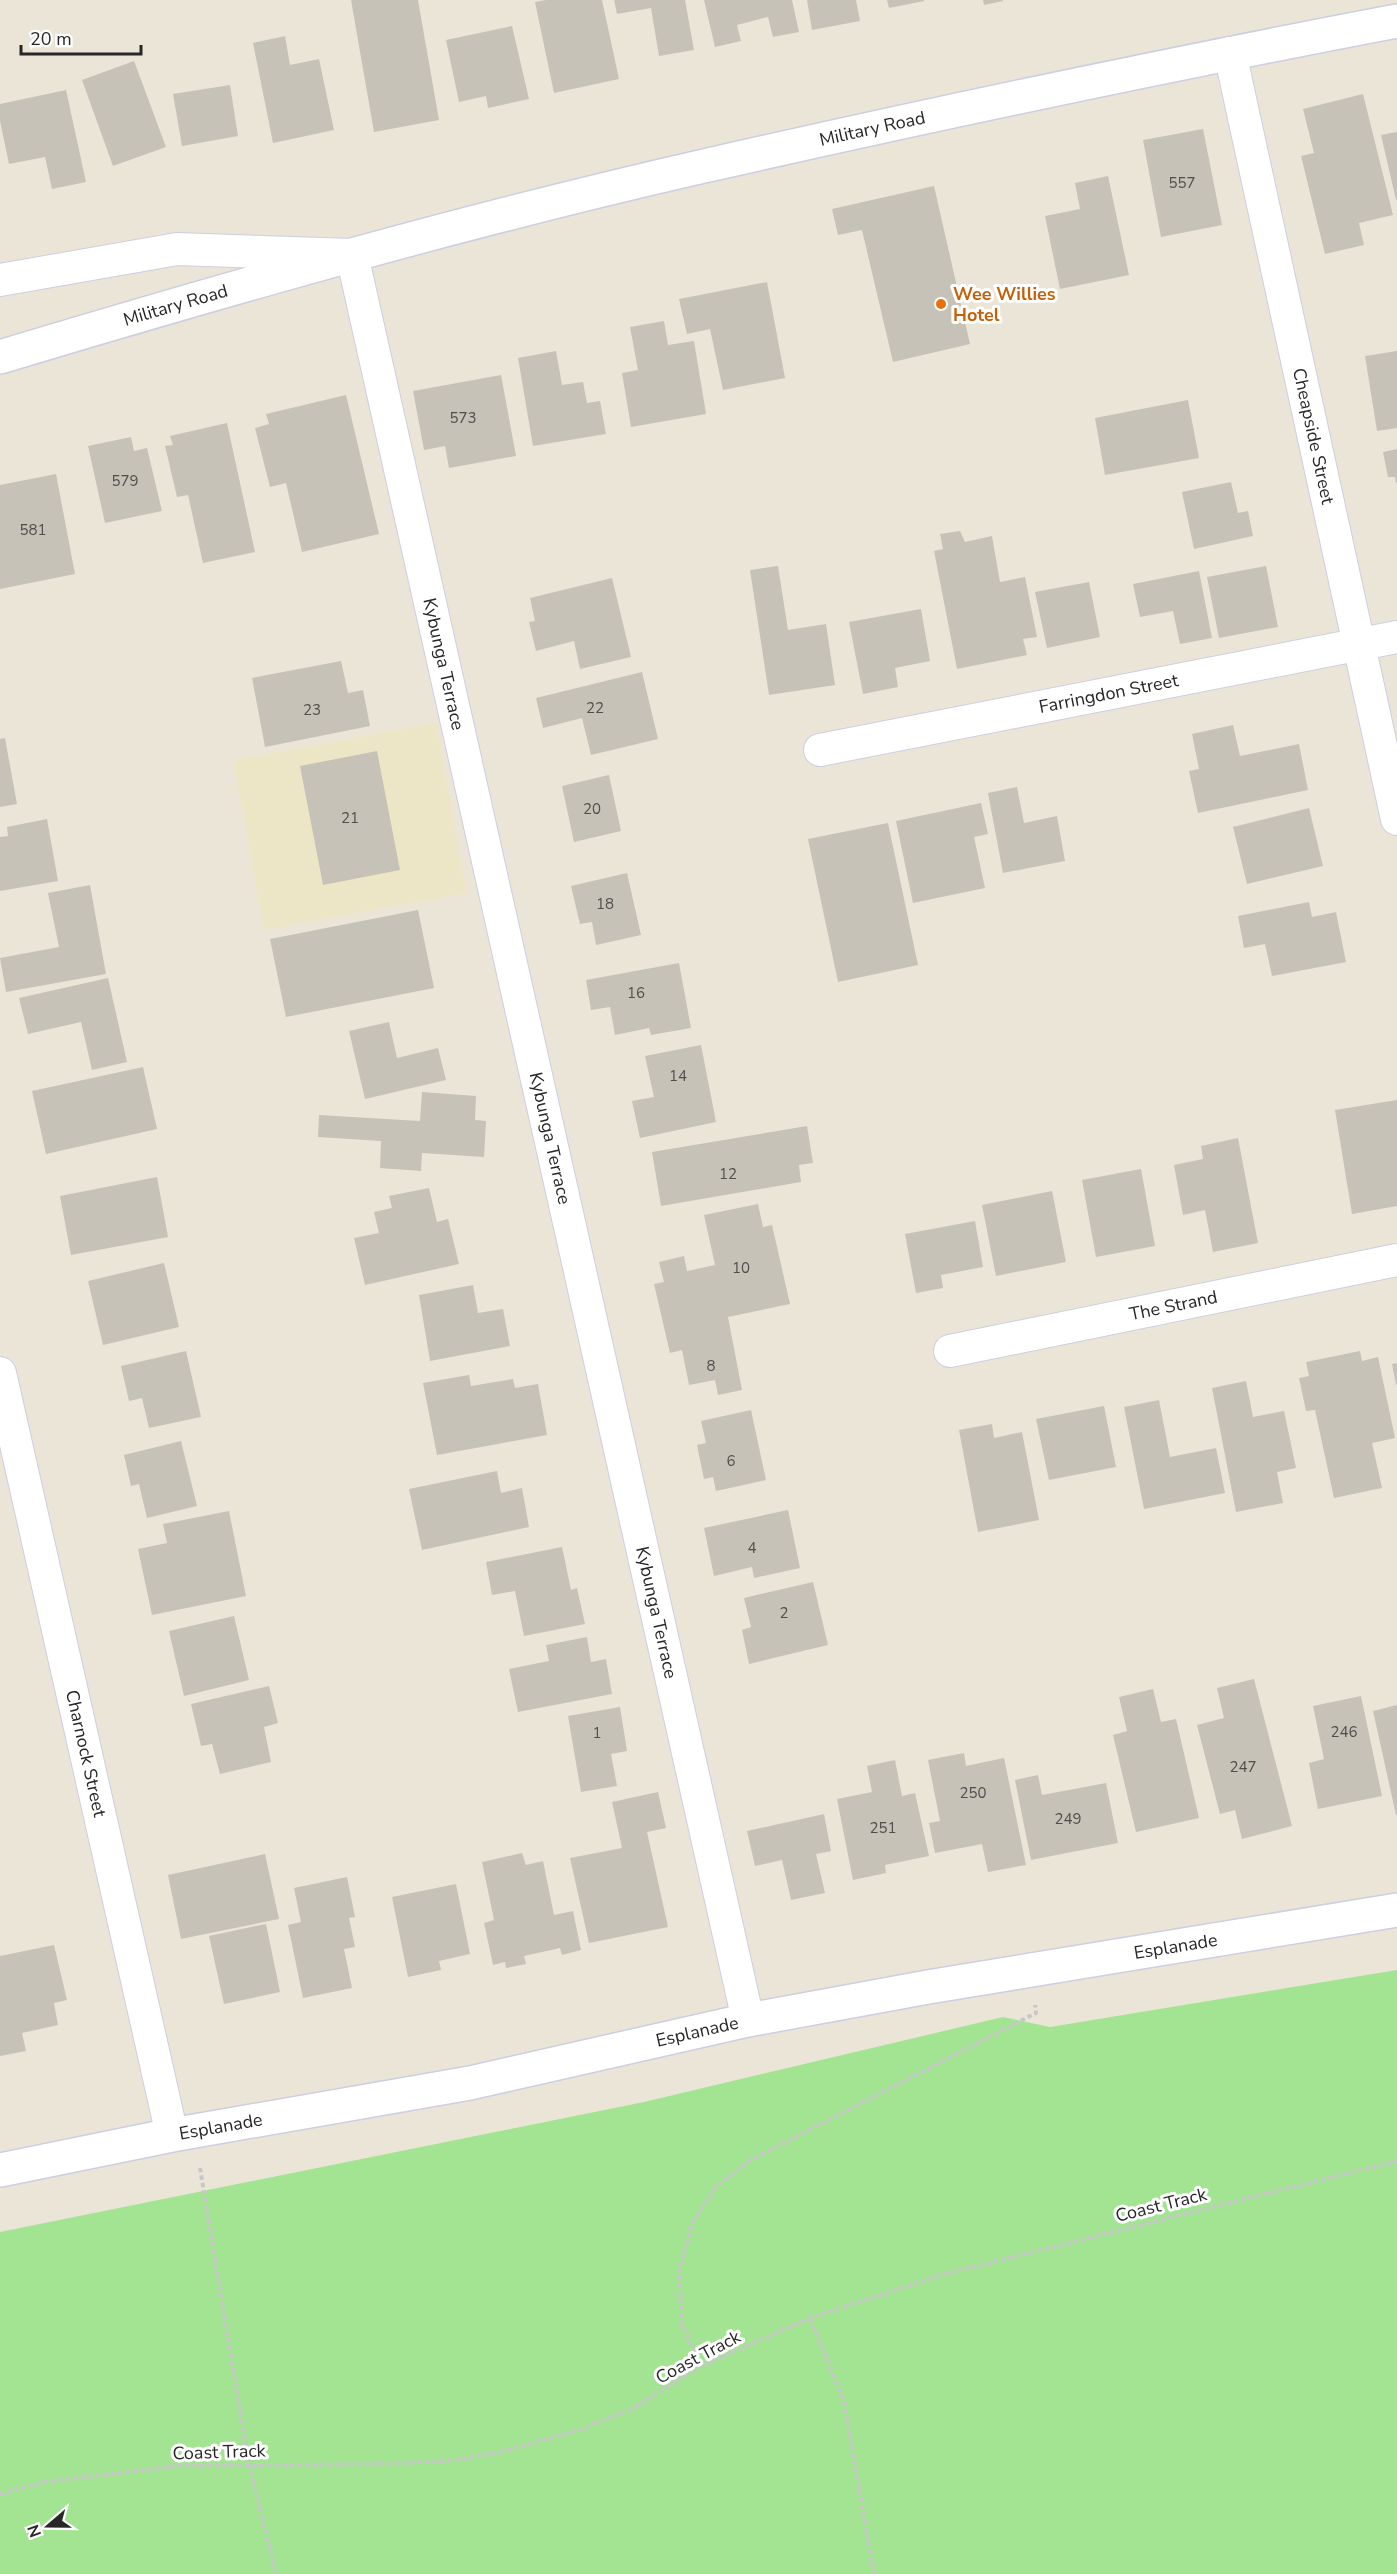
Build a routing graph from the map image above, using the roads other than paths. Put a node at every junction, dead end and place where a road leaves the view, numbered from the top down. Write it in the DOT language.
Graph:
graph roads {
  1 [pos="1397,21"];
  2 [pos="1230,53"];
  3 [pos="352,255"];
  4 [pos="0,280"];
  5 [pos="0,357"];
  6 [pos="1397,637"];
  7 [pos="1357,644"];
  8 [pos="820,750"];
  9 [pos="1397,819"];
  10 [pos="1397,1260"];
  11 [pos="950,1352"];
  12 [pos="0,1373"];
  13 [pos="1397,1910"];
  14 [pos="748,2020"];
  15 [pos="172,2135"];
  16 [pos="0,2170"];
  1 -- 2 [label="main road, Military Road"];
  2 -- 3 [label="main road, Military Road"];
  2 -- 7 [label="street, Cheapside Street"];
  3 -- 4 [label="street, Military Road"];
  3 -- 5 [label="main road, Military Road"];
  3 -- 14 [label="street, Kybunga Terrace"];
  6 -- 7 [label="street, Farringdon Street"];
  7 -- 8 [label="street, Farringdon Street"];
  7 -- 9 [label="street, Cheapside Street"];
  10 -- 11 [label="street, The Strand"];
  12 -- 15 [label="street, Charnock Street"];
  13 -- 14 [label="main road, Esplanade"];
  14 -- 15 [label="main road, Esplanade"];
  15 -- 16 [label="main road, Esplanade"];
}
